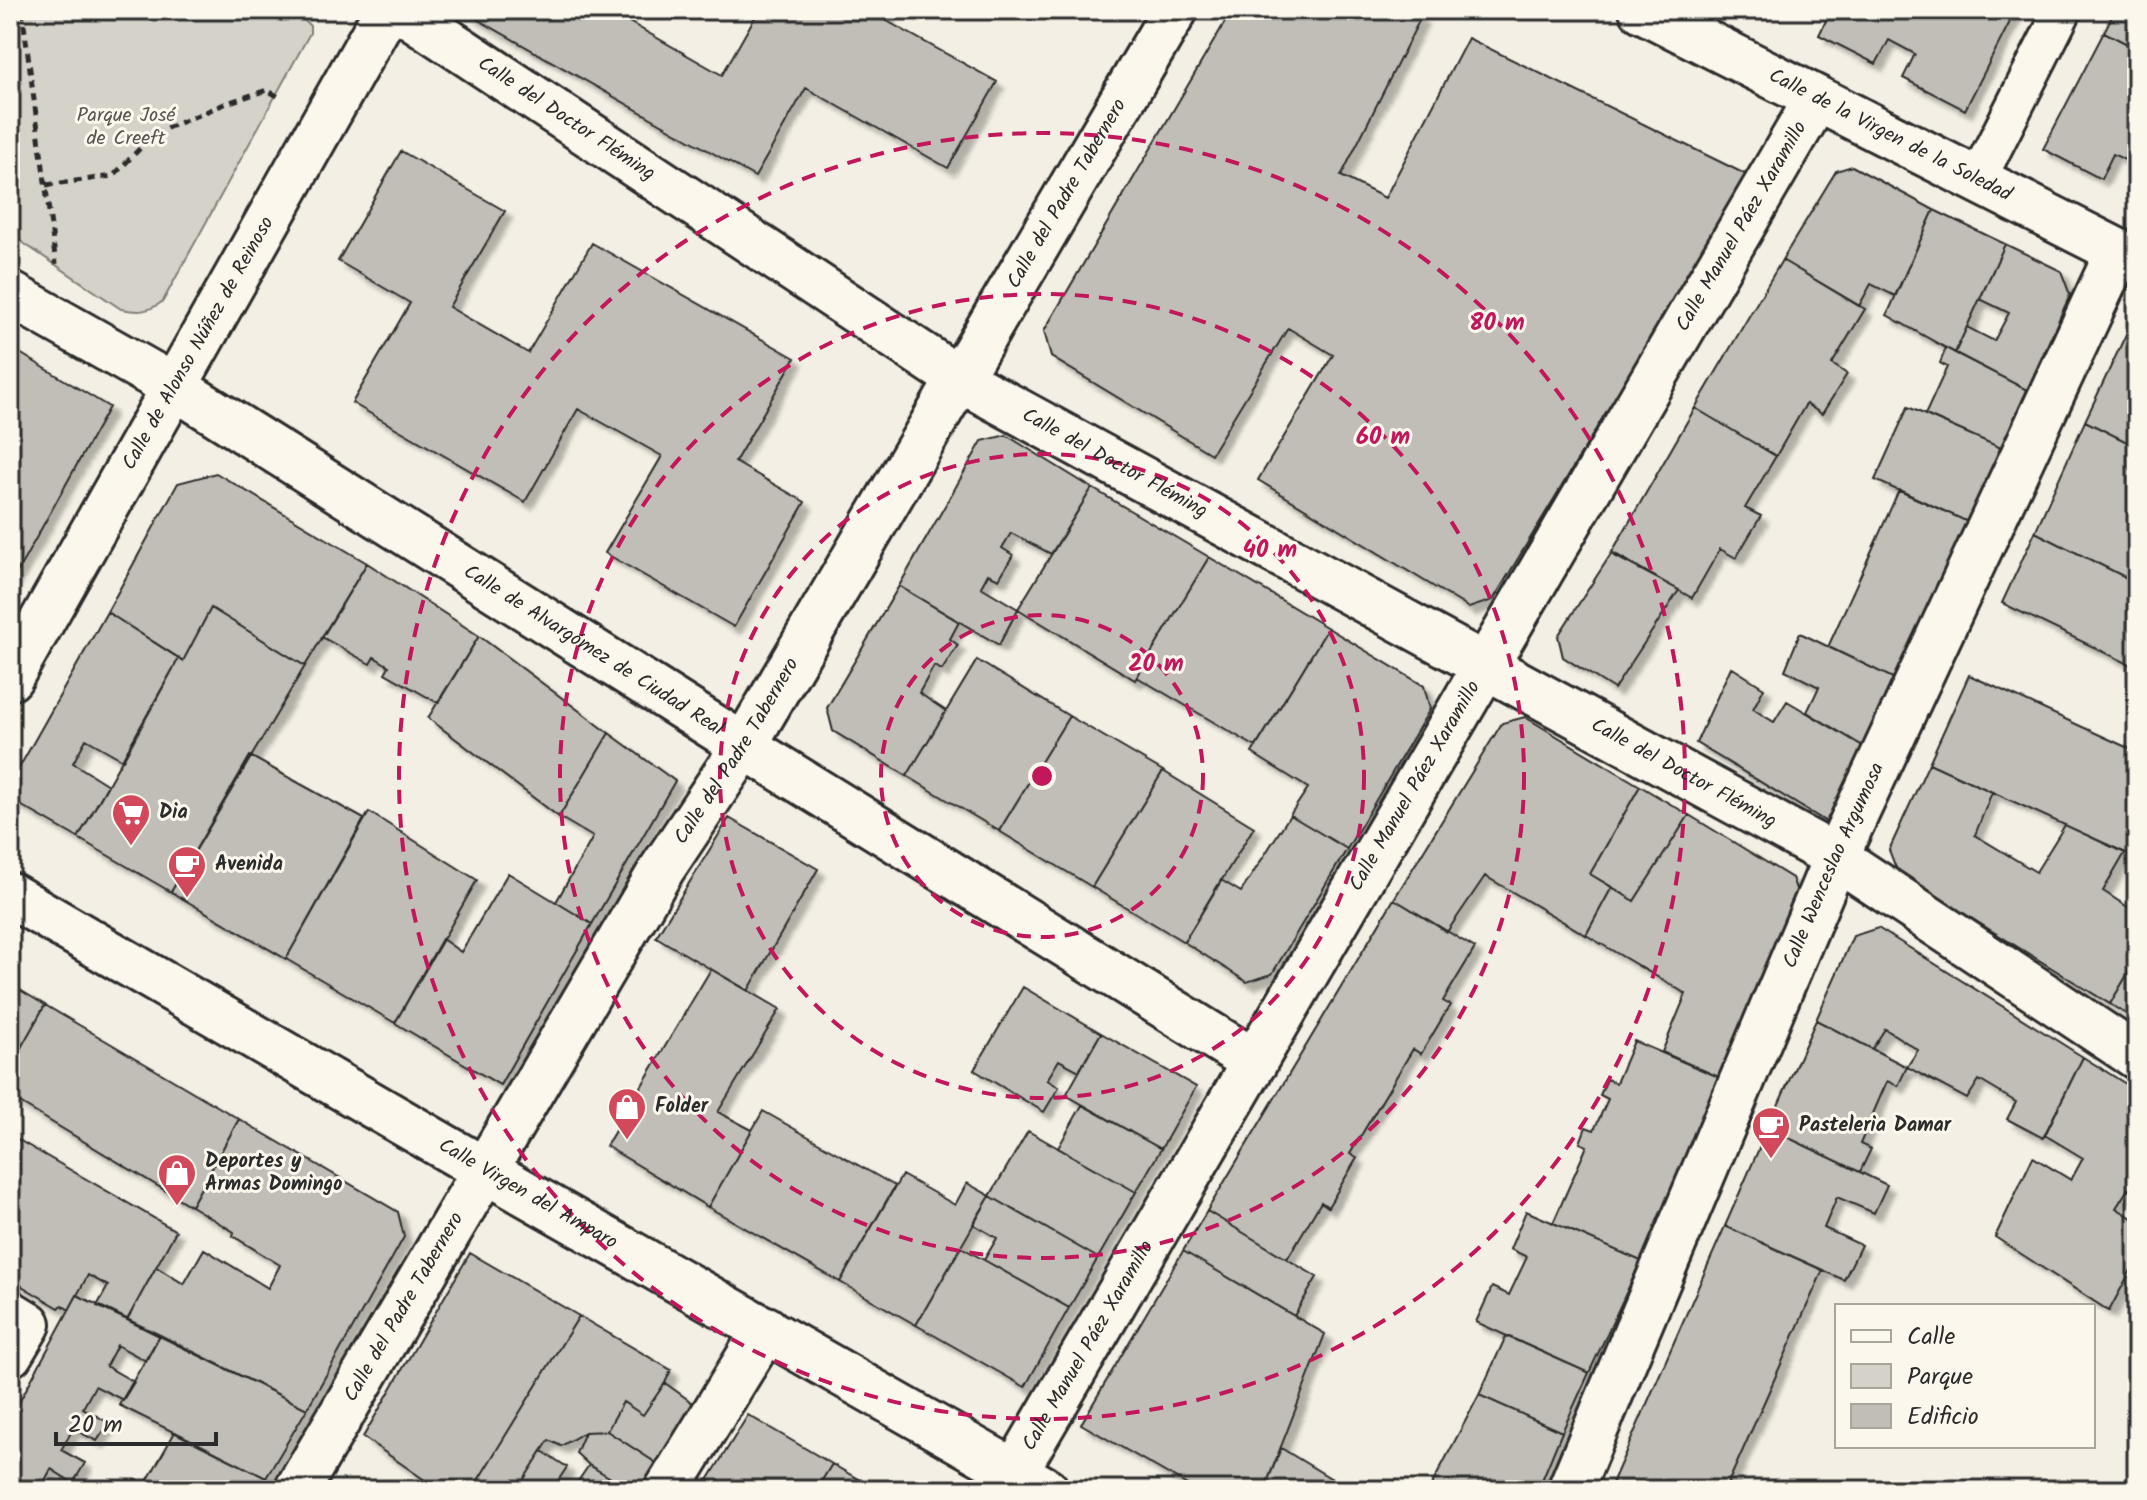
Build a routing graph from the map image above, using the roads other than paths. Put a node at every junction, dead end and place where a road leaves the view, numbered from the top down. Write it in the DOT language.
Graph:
graph roads {
  1 [pos="387,10"];
  2 [pos="401,10"];
  3 [pos="1175,10"];
  4 [pos="1642,10"];
  5 [pos="2063,10"];
  6 [pos="1816,100"];
  7 [pos="1977,180"];
  8 [pos="2128,256"];
  9 [pos="10,294"];
  10 [pos="959,379"];
  11 [pos="173,386"];
  12 [pos="1484,666"];
  13 [pos="10,678"];
  14 [pos="744,746"];
  15 [pos="1836,857"];
  16 [pos="10,895"];
  17 [pos="2137,1057"];
  18 [pos="1255,1062"];
  19 [pos="486,1171"];
  20 [pos="10,1313"];
  21 [pos="766,1329"];
  22 [pos="10,1354"];
  23 [pos="1031,1481"];
  24 [pos="297,1490"];
  25 [pos="667,1490"];
  26 [pos="1570,1490"];
  1 -- 11 [label="street, Calle de Alonso Núñez de Reinoso"];
  2 -- 10 [label="street, Calle del Doctor Fléming"];
  3 -- 10 [label="street, Calle del Padre Tabernero"];
  4 -- 6 [label="street, Calle de la Virgen de la Soledad"];
  5 -- 7 [label="street"];
  6 -- 7 [label="street, Calle de la Virgen de la Soledad"];
  6 -- 12 [label="street, Calle Manuel Páez Xaramillo"];
  7 -- 8 [label="street, Calle de la Virgen de la Soledad"];
  8 -- 15 [label="street, Calle Wenceslao Argumosa"];
  9 -- 11 [label="street, Calle de Alvargómez de Ciudad Real"];
  10 -- 12 [label="street, Calle del Doctor Fléming"];
  10 -- 14 [label="street, Calle del Padre Tabernero"];
  11 -- 13 [label="street, Calle de Alonso Núñez de Reinoso"];
  11 -- 14 [label="street, Calle de Alvargómez de Ciudad Real"];
  12 -- 15 [label="street, Calle del Doctor Fléming"];
  12 -- 18 [label="street, Calle Manuel Páez Xaramillo"];
  14 -- 18 [label="street, Calle de Alvargómez de Ciudad Real"];
  14 -- 19 [label="street, Calle del Padre Tabernero"];
  15 -- 17 [label="street, Calle del Doctor Fléming"];
  15 -- 26 [label="street, Calle Wenceslao Argumosa"];
  16 -- 19 [label="street, Calle Virgen del Amparo"];
  18 -- 23 [label="street, Calle Manuel Páez Xaramillo"];
  19 -- 21 [label="street, Calle Virgen del Amparo"];
  19 -- 24 [label="street, Calle del Padre Tabernero"];
  20 -- 22 [label="street"];
  21 -- 23 [label="street, Calle Virgen del Amparo"];
  21 -- 25 [label="street"];
}
